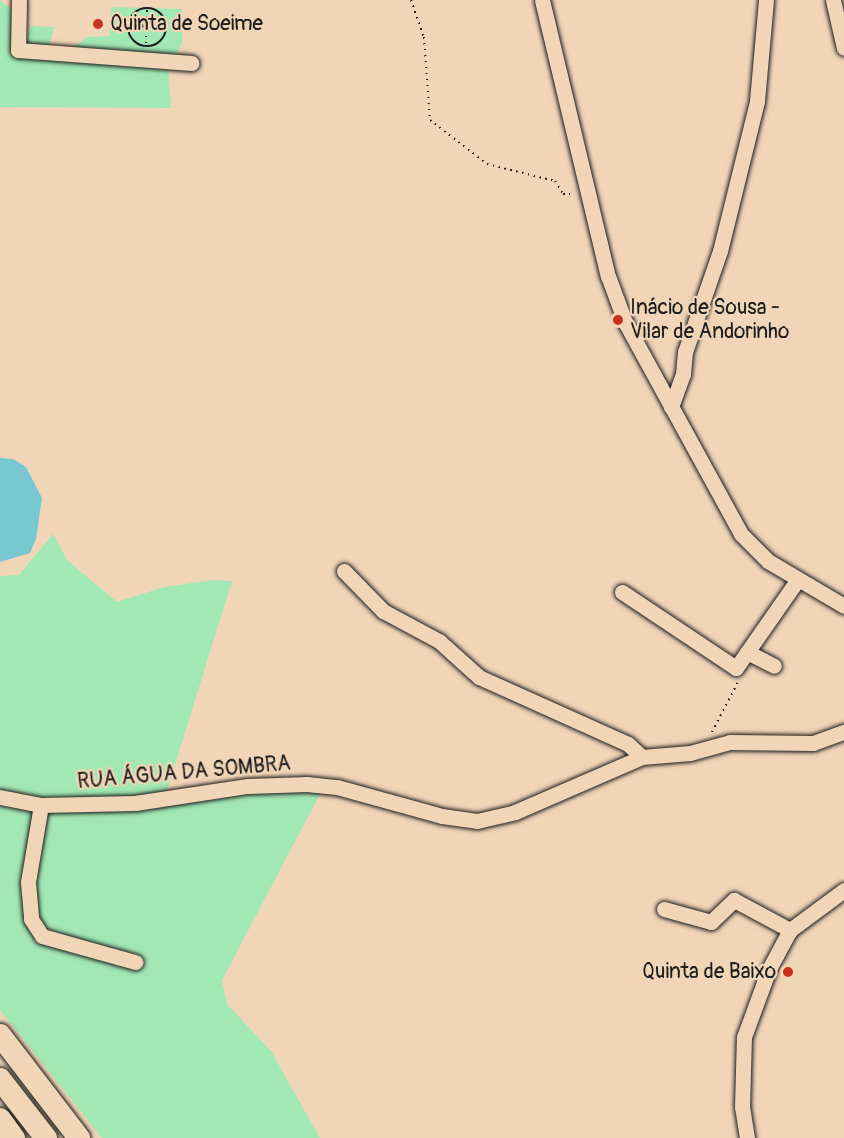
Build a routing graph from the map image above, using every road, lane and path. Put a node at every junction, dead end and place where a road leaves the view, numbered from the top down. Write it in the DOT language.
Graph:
graph roads {
  1 [pos="19,0"];
  2 [pos="411,0"];
  3 [pos="542,0"];
  4 [pos="766,0"];
  5 [pos="833,0"];
  6 [pos="147,10"];
  7 [pos="147,20"];
  8 [pos="126,26"];
  9 [pos="142,26"];
  10 [pos="153,26"];
  11 [pos="168,26"];
  12 [pos="146,31"];
  13 [pos="146,43"];
  14 [pos="844,48"];
  15 [pos="192,63"];
  16 [pos="588,195"];
  17 [pos="671,407"];
  18 [pos="344,571"];
  19 [pos="798,579"];
  20 [pos="622,592"];
  21 [pos="844,606"];
  22 [pos="752,655"];
  23 [pos="774,666"];
  24 [pos="744,673"];
  25 [pos="712,729"];
  26 [pos="844,732"];
  27 [pos="642,757"];
  28 [pos="0,797"];
  29 [pos="41,805"];
  30 [pos="844,890"];
  31 [pos="664,909"];
  32 [pos="790,930"];
  33 [pos="135,962"];
  34 [pos="0,1035"];
  35 [pos="0,1079"];
  36 [pos="0,1119"];
  37 [pos="14,1138"];
  38 [pos="46,1138"];
  39 [pos="79,1138"];
  40 [pos="747,1138"];
  1 -- 15 [label="street"];
  2 -- 16 [label="path"];
  3 -- 16 [label="street"];
  4 -- 17 [label="street"];
  5 -- 14 [label="street"];
  6 -- 7 [label="path"];
  6 -- 8 [label="path"];
  6 -- 11 [label="path"];
  7 -- 9 [label="path"];
  7 -- 10 [label="path"];
  8 -- 9 [label="path"];
  8 -- 13 [label="path"];
  9 -- 12 [label="path"];
  10 -- 11 [label="path"];
  10 -- 12 [label="path"];
  11 -- 13 [label="path"];
  12 -- 13 [label="path"];
  16 -- 17 [label="street"];
  17 -- 19 [label="street"];
  18 -- 27 [label="street"];
  19 -- 21 [label="street"];
  19 -- 22 [label="street"];
  20 -- 22 [label="street"];
  22 -- 23 [label="street"];
  22 -- 24 [label="street"];
  24 -- 25 [label="path"];
  26 -- 27 [label="street, RUA ÁGUA DA SOMBRA"];
  27 -- 29 [label="street, RUA ÁGUA DA SOMBRA"];
  28 -- 29 [label="street, RUA ÁGUA DA SOMBRA"];
  29 -- 33 [label="street"];
  30 -- 32 [label="street"];
  31 -- 32 [label="street"];
  32 -- 40 [label="street"];
  34 -- 39 [label="highway"];
  35 -- 38 [label="highway"];
  36 -- 37 [label="highway"];
}
